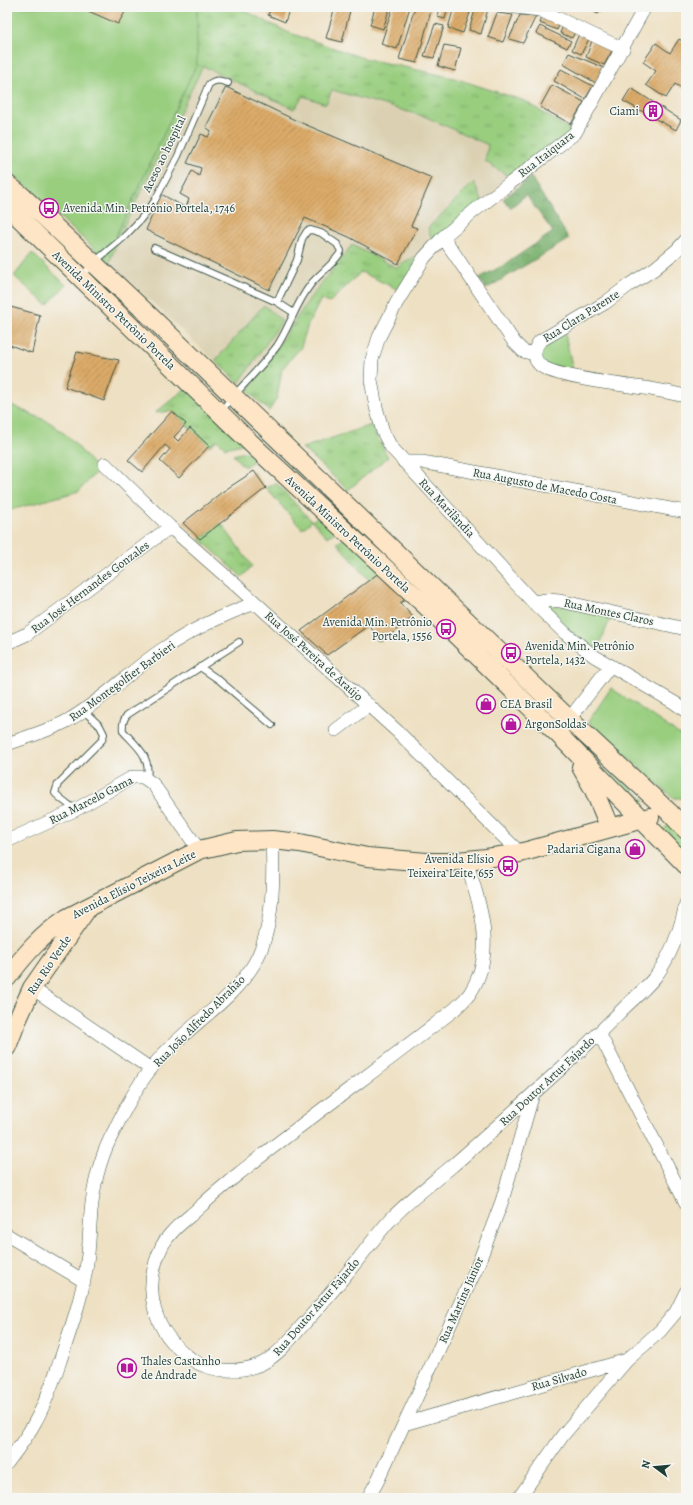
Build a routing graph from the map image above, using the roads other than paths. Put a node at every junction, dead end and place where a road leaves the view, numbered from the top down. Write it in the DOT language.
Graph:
graph roads {
  1 [pos="515,7"];
  2 [pos="645,7"];
  3 [pos="623,49"];
  4 [pos="228,83"];
  5 [pos="7,184"];
  6 [pos="7,206"];
  7 [pos="443,237"];
  8 [pos="686,240"];
  9 [pos="154,248"];
  10 [pos="93,263"];
  11 [pos="81,278"];
  12 [pos="277,302"];
  13 [pos="294,313"];
  14 [pos="534,354"];
  15 [pos="686,396"];
  16 [pos="234,397"];
  17 [pos="220,413"];
  18 [pos="404,462"];
  19 [pos="105,464"];
  20 [pos="686,512"];
  21 [pos="170,527"];
  22 [pos="533,602"];
  23 [pos="255,603"];
  24 [pos="686,629"];
  25 [pos="8,641"];
  26 [pos="239,642"];
  27 [pos="610,666"];
  28 [pos="200,667"];
  29 [pos="368,705"];
  30 [pos="83,710"];
  31 [pos="686,711"];
  32 [pos="570,720"];
  33 [pos="272,725"];
  34 [pos="336,730"];
  35 [pos="563,739"];
  36 [pos="7,744"];
  37 [pos="150,781"];
  38 [pos="75,810"];
  39 [pos="678,812"];
  40 [pos="642,820"];
  41 [pos="610,828"];
  42 [pos="686,830"];
  43 [pos="272,840"];
  44 [pos="7,841"];
  45 [pos="199,850"];
  46 [pos="520,853"];
  47 [pos="466,861"];
  48 [pos="686,865"];
  49 [pos="686,903"];
  50 [pos="87,909"];
  51 [pos="684,924"];
  52 [pos="7,978"];
  53 [pos="32,988"];
  54 [pos="599,1034"];
  55 [pos="7,1047"];
  56 [pos="151,1069"];
  57 [pos="533,1094"];
  58 [pos="686,1203"];
  59 [pos="7,1235"];
  60 [pos="84,1281"];
  61 [pos="686,1292"];
  62 [pos="681,1313"];
  63 [pos="627,1360"];
  64 [pos="404,1424"];
  65 [pos="7,1463"];
  66 [pos="368,1498"];
  67 [pos="519,1498"];
  1 -- 3 [label="street"];
  2 -- 3 [label="street, Rua Itaiquara"];
  3 -- 7 [label="street, Rua Itaiquara"];
  4 -- 10 [label="lane, Aceso ao hospital"];
  5 -- 10 [label="street, Avenida Ministro Petrônio Portela"];
  6 -- 11 [label="street, Avenida Ministro Petrônio Portela"];
  7 -- 14 [label="street"];
  7 -- 18 [label="street, Rua Marilândia"];
  8 -- 14 [label="street, Rua Clara Parente"];
  9 -- 12 [label="lane"];
  10 -- 11 [label="lane, Aceso ao hospital"];
  10 -- 16 [label="street, Avenida Ministro Petrônio Portela"];
  11 -- 17 [label="street, Avenida Ministro Petrônio Portela"];
  12 -- 13 [label="lane"];
  12 -- 13 [label="lane"];
  13 -- 16 [label="lane"];
  14 -- 15 [label="street, Rua Clara Parente"];
  16 -- 17 [label="lane"];
  16 -- 32 [label="street, Avenida Ministro Petrônio Portela"];
  17 -- 35 [label="street, Avenida Ministro Petrônio Portela"];
  18 -- 20 [label="street, Rua Augusto de Macedo Costa"];
  18 -- 22 [label="street, Rua Marilândia"];
  19 -- 21 [label="street, Rua José Pereira de Araújo"];
  21 -- 23 [label="street, Rua José Pereira de Araújo"];
  21 -- 25 [label="street, Rua José Hernandes Gonzales"];
  22 -- 24 [label="street, Rua Montes Claros"];
  22 -- 27 [label="street, Rua Marilândia"];
  23 -- 29 [label="street, Rua José Pereira de Araújo"];
  23 -- 30 [label="street, Rua Montegolfier Barbieri"];
  26 -- 28 [label="lane"];
  27 -- 31 [label="street, Rua Marilândia"];
  27 -- 32 [label="street"];
  28 -- 33 [label="lane"];
  28 -- 37 [label="lane"];
  29 -- 34 [label="street"];
  29 -- 46 [label="street, Rua José Pereira de Araújo"];
  30 -- 36 [label="street, Rua Montegolfier Barbieri"];
  30 -- 38 [label="lane"];
  32 -- 35 [label="street"];
  32 -- 39 [label="street, Avenida Ministro Petrônio Portela"];
  35 -- 40 [label="street, Avenida Ministro Petrônio Portela"];
  35 -- 41 [label="street"];
  37 -- 38 [label="street, Rua Marcelo Gama"];
  37 -- 45 [label="street"];
  38 -- 44 [label="street, Rua Marcelo Gama"];
  39 -- 40 [label="street, Avenida Elísio Teixeira Leite"];
  39 -- 42 [label="street, Avenida Ministro Petrônio Portela"];
  40 -- 41 [label="street, Avenida Elísio Teixeira Leite"];
  40 -- 48 [label="street, Avenida Ministro Petrônio Portela"];
  41 -- 46 [label="street, Avenida Elísio Teixeira Leite"];
  43 -- 45 [label="street, Avenida Elísio Teixeira Leite"];
  43 -- 47 [label="street, Avenida Elísio Teixeira Leite"];
  43 -- 56 [label="street, Rua João Alfredo Abrahão"];
  45 -- 50 [label="street, Avenida Elísio Teixeira Leite"];
  46 -- 47 [label="street, Avenida Elísio Teixeira Leite"];
  47 -- 57 [label="street, Rua Doutor Artur Fajardo"];
  49 -- 51 [label="street, Rua Doutor Artur Fajardo"];
  50 -- 52 [label="street, Avenida Elísio Teixeira Leite"];
  50 -- 53 [label="street, Rua Rio Verde"];
  51 -- 54 [label="street, Rua Doutor Artur Fajardo"];
  53 -- 55 [label="street, Rua Rio Verde"];
  53 -- 56 [label="street"];
  54 -- 57 [label="street, Rua Doutor Artur Fajardo"];
  54 -- 58 [label="street"];
  56 -- 60 [label="street, Rua João Alfredo Abrahão"];
  57 -- 64 [label="street, Rua Martins Júnior"];
  59 -- 60 [label="street"];
  60 -- 65 [label="street, Rua João Alfredo Abrahão"];
  61 -- 62 [label="street, Rua Silvado"];
  62 -- 63 [label="street, Rua Silvado"];
  63 -- 64 [label="street, Rua Silvado"];
  63 -- 67 [label="street"];
  64 -- 66 [label="street, Rua Martins Júnior"];
}
